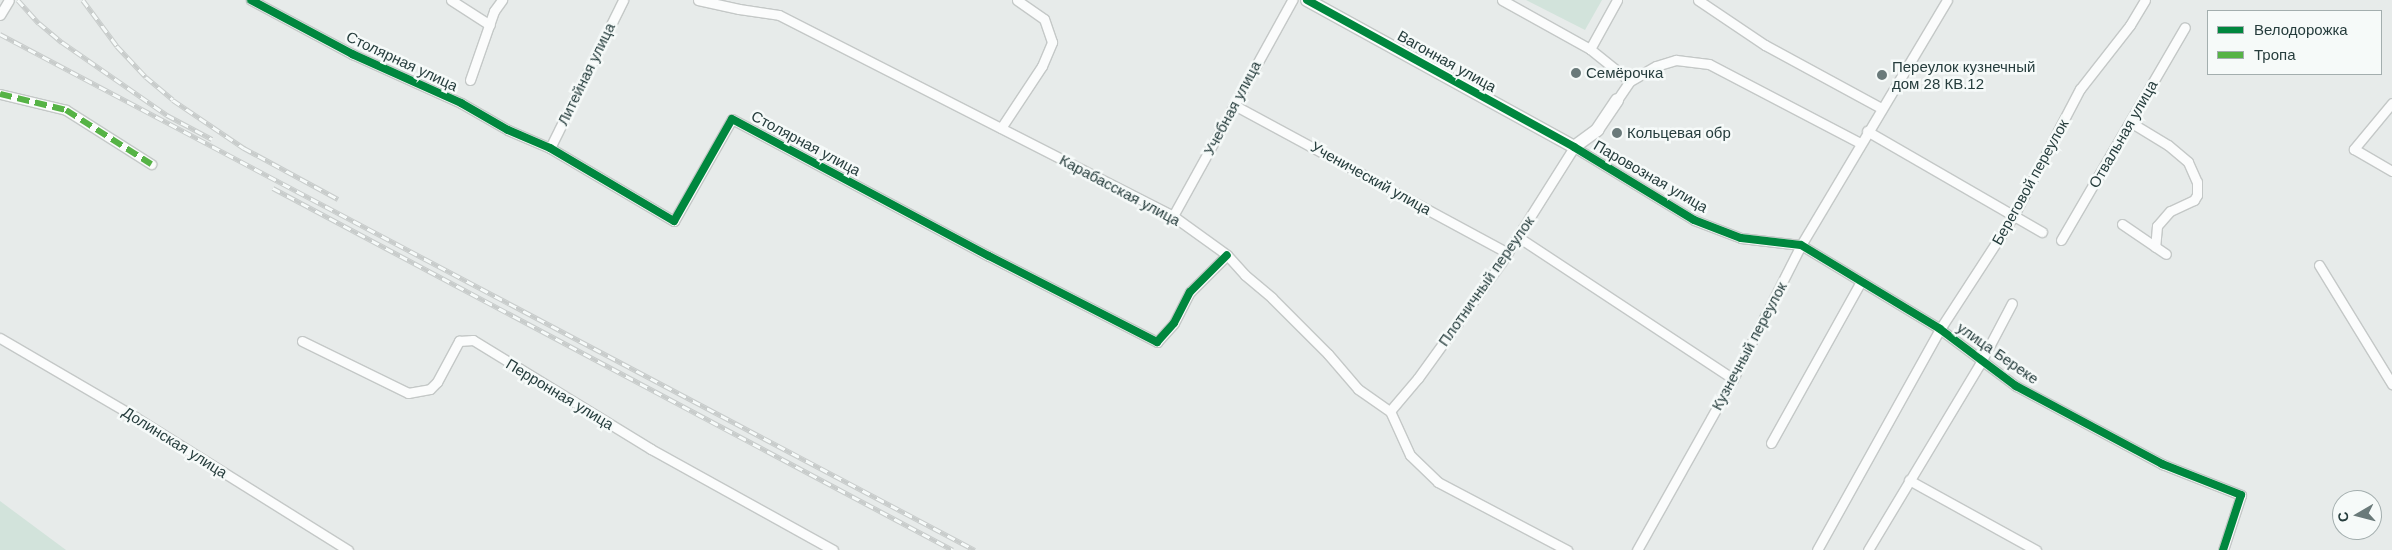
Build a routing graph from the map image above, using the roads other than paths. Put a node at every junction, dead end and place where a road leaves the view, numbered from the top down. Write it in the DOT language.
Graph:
graph roads {
  1 [pos="9,0"];
  2 [pos="250,0"];
  3 [pos="451,0"];
  4 [pos="502,0"];
  5 [pos="623,0"];
  6 [pos="698,0"];
  7 [pos="1017,0"];
  8 [pos="1292,0"];
  9 [pos="1307,0"];
  10 [pos="1502,0"];
  11 [pos="1617,0"];
  12 [pos="1698,0"];
  13 [pos="1947,0"];
  14 [pos="2145,0"];
  15 [pos="0,15"];
  16 [pos="490,25"];
  17 [pos="2185,27"];
  18 [pos="1590,49"];
  19 [pos="470,80"];
  20 [pos="1630,81"];
  21 [pos="0,94"];
  22 [pos="1617,100"];
  23 [pos="2392,103"];
  24 [pos="1234,105"];
  25 [pos="1881,108"];
  26 [pos="2130,122"];
  27 [pos="1001,128"];
  28 [pos="1867,131"];
  29 [pos="1860,143"];
  30 [pos="1574,147"];
  31 [pos="550,148"];
  32 [pos="151,164"];
  33 [pos="2392,171"];
  34 [pos="2014,215"];
  35 [pos="1173,216"];
  36 [pos="2122,224"];
  37 [pos="2042,232"];
  38 [pos="1518,237"];
  39 [pos="2061,240"];
  40 [pos="1801,245"];
  41 [pos="2155,246"];
  42 [pos="1508,253"];
  43 [pos="2166,254"];
  44 [pos="1227,255"];
  45 [pos="2318,265"];
  46 [pos="1861,280"];
  47 [pos="2012,303"];
  48 [pos="1940,329"];
  49 [pos="0,338"];
  50 [pos="302,341"];
  51 [pos="1982,360"];
  52 [pos="1733,379"];
  53 [pos="2392,384"];
  54 [pos="1390,411"];
  55 [pos="1771,443"];
  56 [pos="1909,480"];
  57 [pos="348,550"];
  58 [pos="833,550"];
  59 [pos="1567,550"];
  60 [pos="1637,550"];
  61 [pos="1817,550"];
  62 [pos="1868,550"];
  63 [pos="2036,550"];
  64 [pos="2223,550"];
  1 -- 15 [label="street"];
  2 -- 31 [label="street, Столярная улица"];
  3 -- 16 [label="street"];
  4 -- 16 [label="street"];
  5 -- 31 [label="street, Литейная улица"];
  6 -- 27 [label="street, Карабасская улица"];
  7 -- 27 [label="street"];
  8 -- 24 [label="street, Учебная улица"];
  9 -- 30 [label="street, Вагонная улица"];
  10 -- 18 [label="street"];
  11 -- 18 [label="street"];
  12 -- 25 [label="street"];
  13 -- 25 [label="street, Кузнечный переулок"];
  14 -- 34 [label="street, Береговой переулок"];
  16 -- 19 [label="street"];
  17 -- 26 [label="street, Отвальная улица"];
  18 -- 20 [label="street"];
  20 -- 22 [label="street"];
  20 -- 29 [label="street"];
  21 -- 32 [label="street"];
  22 -- 30 [label="street"];
  23 -- 33 [label="street"];
  24 -- 35 [label="street, Учебная улица"];
  24 -- 42 [label="street, Ученический улица"];
  25 -- 28 [label="street, Кузнечный переулок"];
  26 -- 39 [label="street, Отвальная улица"];
  26 -- 41 [label="street"];
  27 -- 35 [label="street, Карабасская улица"];
  28 -- 29 [label="street, Кузнечный переулок"];
  28 -- 34 [label="street"];
  29 -- 40 [label="street, Кузнечный переулок"];
  30 -- 38 [label="street, Плотничный переулок"];
  30 -- 40 [label="street, Паровозная улица"];
  31 -- 44 [label="street, Столярная улица"];
  34 -- 37 [label="street"];
  34 -- 48 [label="street, Береговой переулок"];
  35 -- 44 [label="street, Карабасская улица"];
  36 -- 41 [label="street"];
  38 -- 42 [label="street, Плотничный переулок"];
  38 -- 52 [label="street"];
  40 -- 46 [label="street, улица Береке"];
  40 -- 52 [label="street, Кузнечный переулок"];
  41 -- 43 [label="street"];
  42 -- 54 [label="street, Плотничный переулок"];
  44 -- 54 [label="street, Карабасская улица"];
  45 -- 53 [label="street"];
  46 -- 48 [label="street, улица Береке"];
  46 -- 55 [label="street"];
  47 -- 51 [label="street"];
  48 -- 51 [label="street, улица Береке"];
  48 -- 61 [label="street, Береговой переулок"];
  49 -- 57 [label="street, Долинская улица"];
  50 -- 58 [label="street, Перронная улица"];
  51 -- 56 [label="street"];
  51 -- 64 [label="street, улица Береке"];
  52 -- 60 [label="street, Кузнечный переулок"];
  54 -- 59 [label="street"];
  56 -- 62 [label="street"];
  56 -- 63 [label="street"];
}
